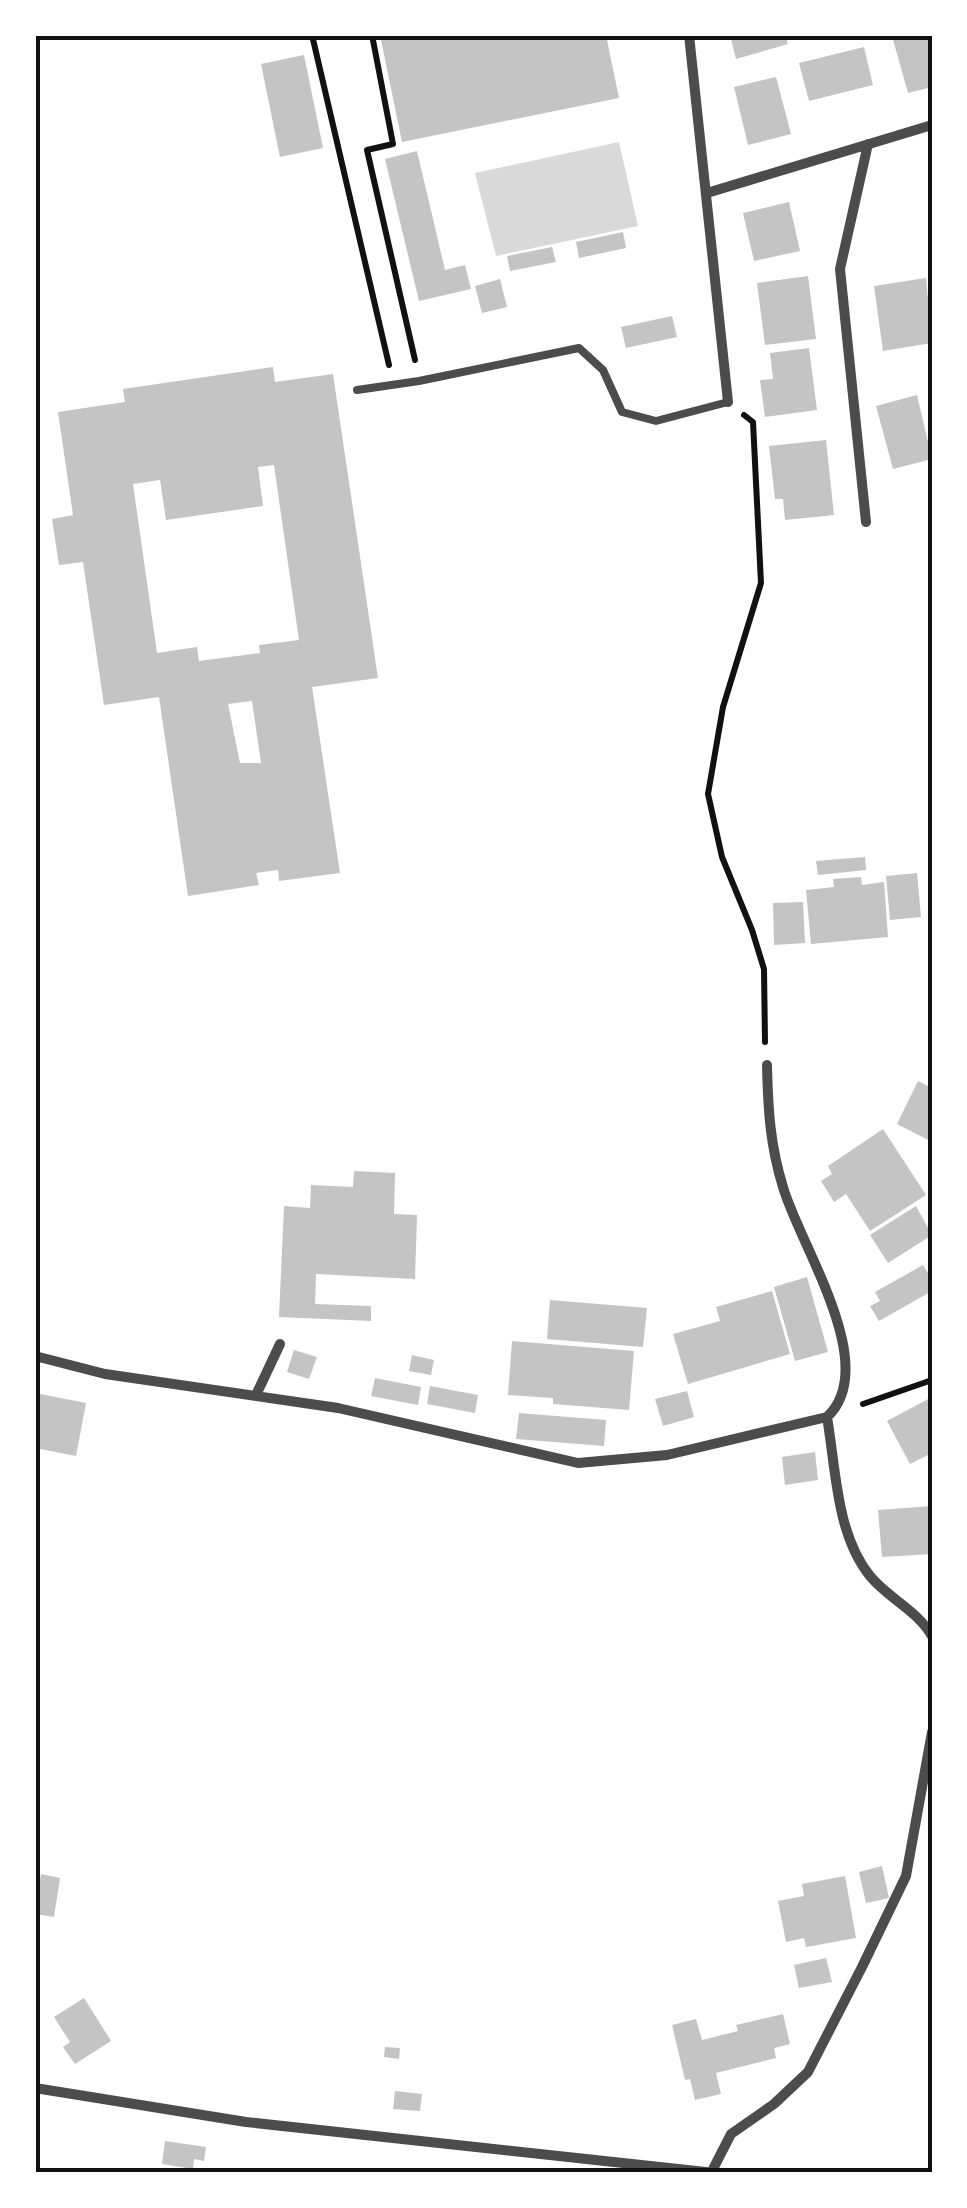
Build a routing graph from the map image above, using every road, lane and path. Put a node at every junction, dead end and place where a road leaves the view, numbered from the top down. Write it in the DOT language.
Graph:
graph roads {
  1 [pos="312,35"];
  2 [pos="372,35"];
  3 [pos="689,35"];
  4 [pos="932,125"];
  5 [pos="868,144"];
  6 [pos="707,193"];
  7 [pos="419,381"];
  8 [pos="394,385"];
  9 [pos="357,390"];
  10 [pos="728,402"];
  11 [pos="866,522"];
  12 [pos="767,1065"];
  13 [pos="280,1344"];
  14 [pos="35,1356"];
  15 [pos="932,1380"];
  16 [pos="256,1395"];
  17 [pos="838,1407"];
  18 [pos="826,1418"];
  19 [pos="932,1636"];
  20 [pos="932,1732"];
  21 [pos="35,2088"];
  22 [pos="712,2173"];
  1 -- 8 [label="path"];
  2 -- 7 [label="path"];
  3 -- 6 [label="street"];
  4 -- 5 [label="street"];
  5 -- 6 [label="street"];
  5 -- 11 [label="street"];
  6 -- 10 [label="street"];
  7 -- 8 [label="lane"];
  7 -- 10 [label="lane"];
  8 -- 9 [label="lane"];
  10 -- 12 [label="path"];
  12 -- 17 [label="street"];
  13 -- 16 [label="street"];
  14 -- 16 [label="street"];
  15 -- 17 [label="path"];
  16 -- 18 [label="street"];
  17 -- 18 [label="street"];
  18 -- 19 [label="street"];
  20 -- 22 [label="street"];
  21 -- 22 [label="street"];
}
